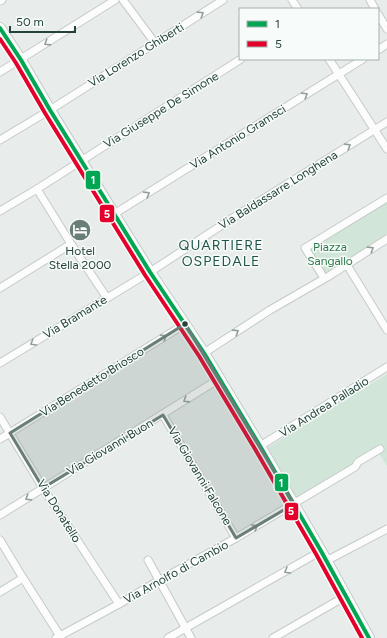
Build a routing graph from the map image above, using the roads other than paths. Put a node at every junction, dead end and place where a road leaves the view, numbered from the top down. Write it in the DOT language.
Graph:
graph roads {
  1 [pos="115,0"];
  2 [pos="123,0"];
  3 [pos="223,0"];
  4 [pos="379,16"];
  5 [pos="0,28"];
  6 [pos="387,29"];
  7 [pos="155,42"];
  8 [pos="21,60"];
  9 [pos="239,60"];
  10 [pos="330,60"];
  11 [pos="361,60"];
  12 [pos="0,72"];
  13 [pos="338,74"];
  14 [pos="50,110"];
  15 [pos="387,122"];
  16 [pos="374,130"];
  17 [pos="0,140"];
  18 [pos="387,150"];
  19 [pos="81,161"];
  20 [pos="37,189"];
  21 [pos="387,198"];
  22 [pos="0,211"];
  23 [pos="114,214"];
  24 [pos="387,239"];
  25 [pos="71,244"];
  26 [pos="347,265"];
  27 [pos="150,272"];
  28 [pos="324,278"];
  29 [pos="0,288"];
  30 [pos="107,298"];
  31 [pos="185,324"];
  32 [pos="387,330"];
  33 [pos="204,353"];
  34 [pos="0,363"];
  35 [pos="387,367"];
  36 [pos="219,379"];
  37 [pos="163,415"];
  38 [pos="0,417"];
  39 [pos="10,433"];
  40 [pos="0,440"];
  41 [pos="260,446"];
  42 [pos="380,449"];
  43 [pos="43,488"];
  44 [pos="294,504"];
  45 [pos="0,515"];
  46 [pos="386,531"];
  47 [pos="236,538"];
  48 [pos="0,540"];
  49 [pos="321,551"];
  50 [pos="148,560"];
  51 [pos="326,561"];
  52 [pos="23,578"];
  53 [pos="160,580"];
  54 [pos="0,592"];
  55 [pos="346,596"];
  56 [pos="119,604"];
  57 [pos="186,628"];
  58 [pos="58,637"];
  59 [pos="168,638"];
  60 [pos="191,638"];
  61 [pos="273,638"];
  62 [pos="369,638"];
  1 -- 8 [label="street, one-way"];
  2 -- 7 [label="street"];
  7 -- 3 [label="street, Via Lorenzo Ghiberti, one-way"];
  4 -- 6 [label="street"];
  5 -- 8 [label="main road"];
  7 -- 14 [label="street, Via Lorenzo Ghiberti"];
  8 -- 12 [label="street"];
  8 -- 14 [label="main road"];
  9 -- 19 [label="street, Via Giuseppe De Simone"];
  10 -- 13 [label="street"];
  11 -- 13 [label="street, Via Antonio Gramsci"];
  13 -- 16 [label="street"];
  23 -- 13 [label="street, Via Antonio Gramsci, one-way"];
  14 -- 17 [label="street, Via Lorenzo Ghiberti"];
  14 -- 19 [label="main road"];
  15 -- 16 [label="street, Via Baldassarre Longhena"];
  16 -- 18 [label="street"];
  27 -- 16 [label="street, Via Baldassarre Longhena, one-way"];
  19 -- 20 [label="street, Via Giuseppe De Simone"];
  19 -- 23 [label="main road"];
  20 -- 22 [label="street, Via Giuseppe De Simone"];
  20 -- 25 [label="street"];
  21 -- 28 [label="street"];
  23 -- 27 [label="main road"];
  26 -- 24 [label="street, one-way"];
  25 -- 29 [label="street"];
  25 -- 30 [label="street"];
  26 -- 28 [label="street"];
  26 -- 32 [label="street"];
  27 -- 30 [label="street, Via Bramante"];
  27 -- 31 [label="main road"];
  33 -- 28 [label="street, one-way"];
  30 -- 34 [label="street, Via Bramante, one-way"];
  31 -- 33 [label="main road"];
  39 -- 31 [label="street, Via Benedetto Briosco, one-way"];
  33 -- 36 [label="main road"];
  35 -- 41 [label="street, Via Andrea Palladio"];
  36 -- 37 [label="street, Via Giovanni Buon, one-way"];
  36 -- 41 [label="main road"];
  37 -- 43 [label="street, Via Giovanni Buon"];
  37 -- 47 [label="street, Via Giovanni Falcone"];
  38 -- 39 [label="street, Via Donatello"];
  39 -- 40 [label="street, Via Benedetto Briosco"];
  39 -- 43 [label="street, Via Donatello"];
  41 -- 44 [label="main road"];
  42 -- 44 [label="street, Via Arnolfo di Cambio"];
  43 -- 45 [label="street, Via Giovanni Buon, one-way"];
  43 -- 56 [label="street, Via Donatello"];
  47 -- 44 [label="street, Via Arnolfo di Cambio, one-way"];
  44 -- 49 [label="main road"];
  46 -- 51 [label="street"];
  47 -- 53 [label="street, Via Arnolfo di Cambio"];
  48 -- 52 [label="street"];
  49 -- 51 [label="main road"];
  49 -- 57 [label="street, one-way"];
  50 -- 53 [label="street"];
  51 -- 55 [label="main road"];
  52 -- 54 [label="street"];
  52 -- 58 [label="street"];
  53 -- 56 [label="street, Via Arnolfo di Cambio"];
  53 -- 57 [label="street"];
  55 -- 61 [label="street"];
  55 -- 62 [label="main road"];
  56 -- 58 [label="street, Via Arnolfo di Cambio"];
  57 -- 59 [label="street"];
  57 -- 60 [label="street"];
}
